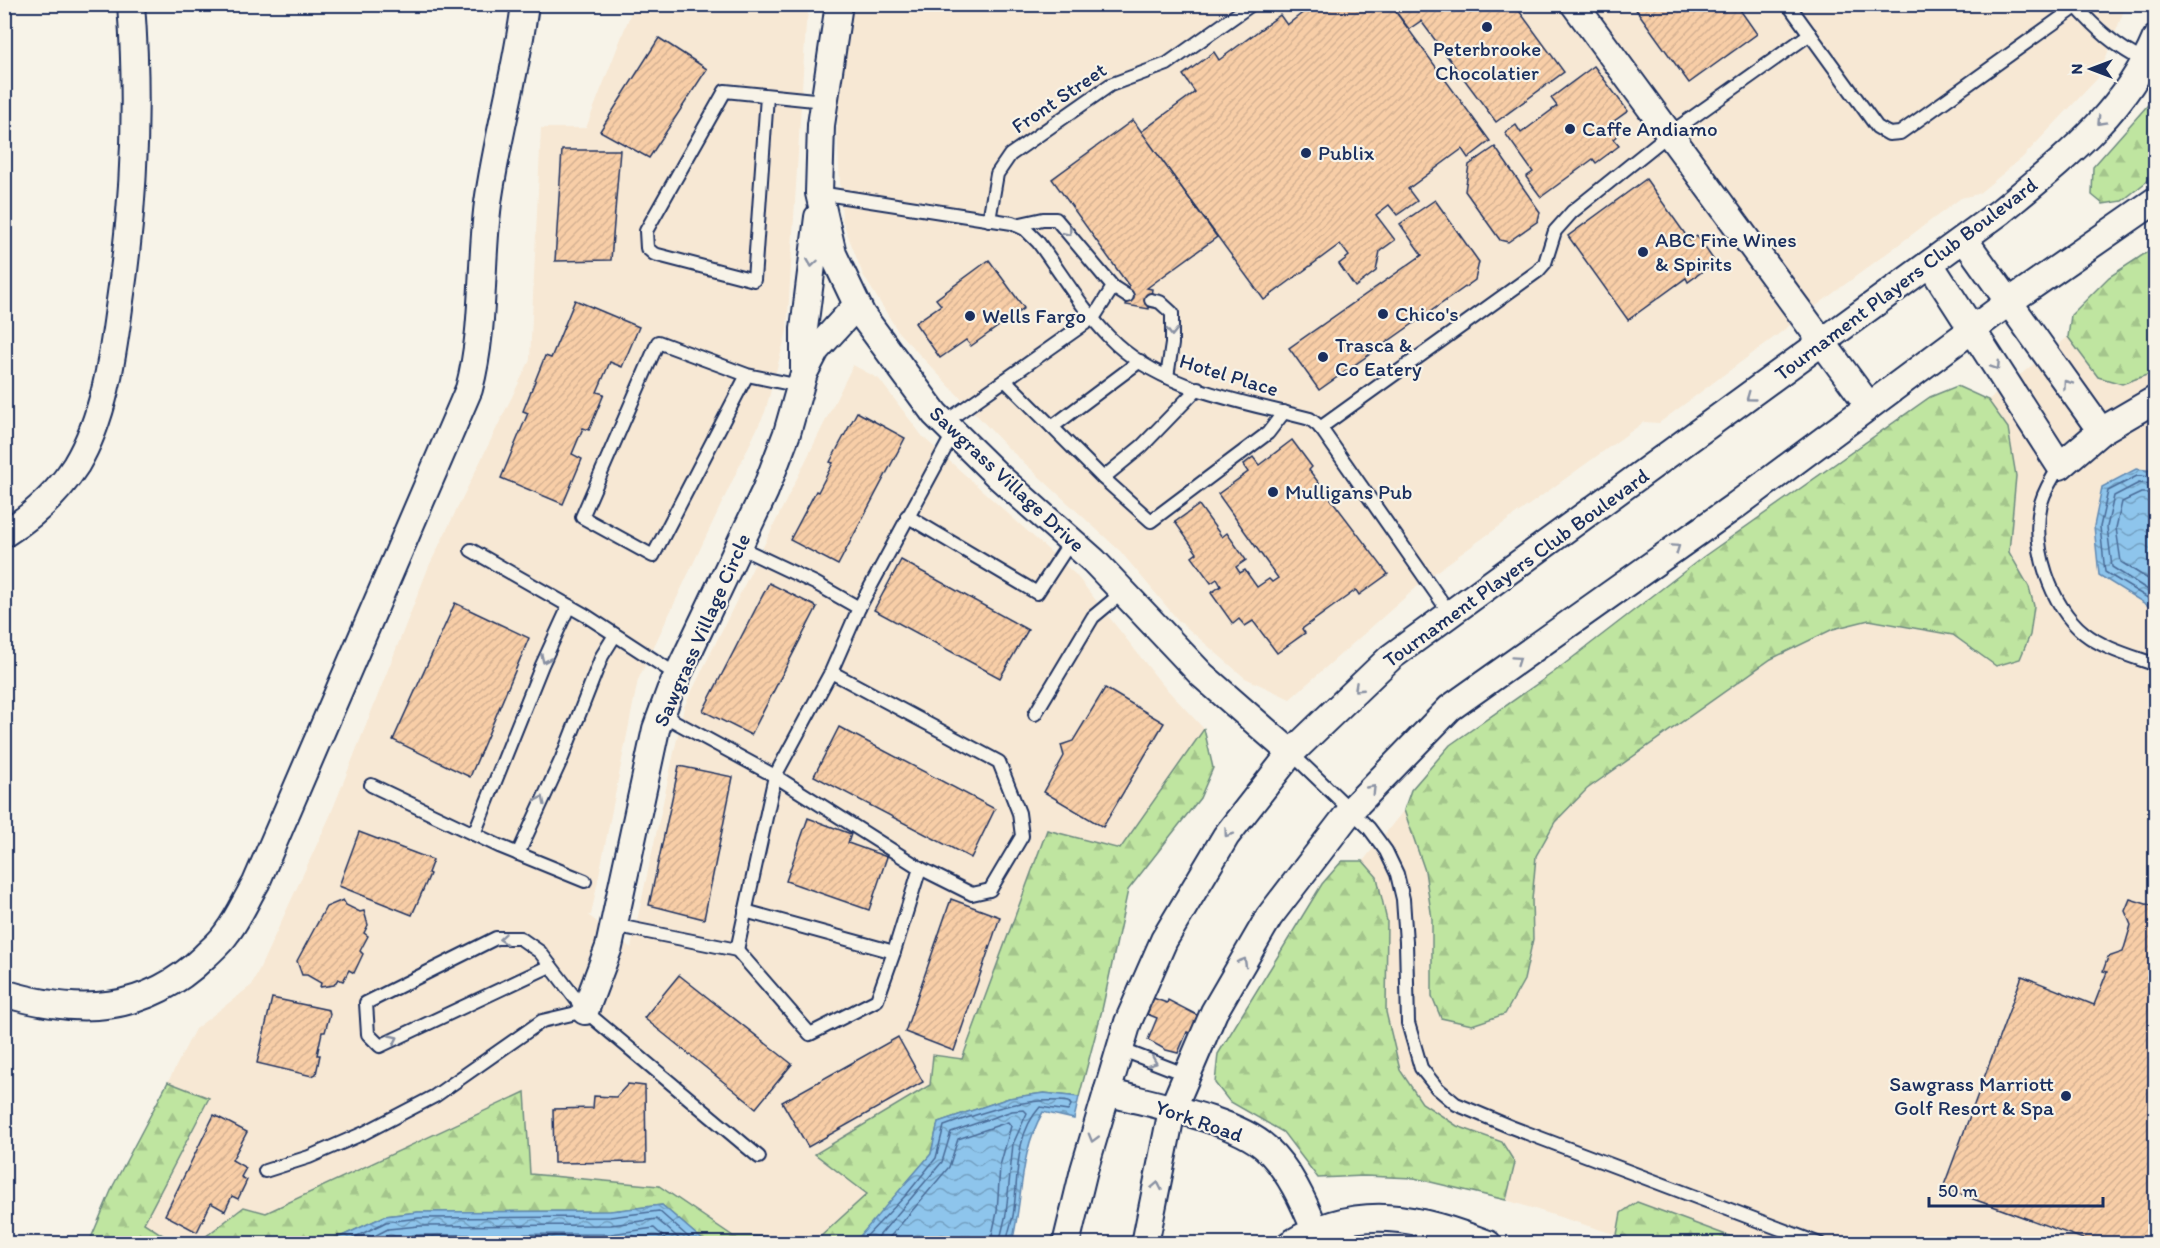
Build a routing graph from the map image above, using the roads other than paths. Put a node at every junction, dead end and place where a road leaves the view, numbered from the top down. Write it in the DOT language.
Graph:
graph roads {
  1 [pos="131,4"];
  2 [pos="525,4"];
  3 [pos="839,4"];
  4 [pos="1252,4"];
  5 [pos="1574,4"];
  6 [pos="1788,4"];
  7 [pos="2075,6"];
  8 [pos="1810,34"];
  9 [pos="2156,38"];
  10 [pos="2151,64"];
  11 [pos="767,96"];
  12 [pos="824,101"];
  13 [pos="1669,134"];
  14 [pos="819,199"];
  15 [pos="2156,200"];
  16 [pos="989,220"];
  17 [pos="1016,225"];
  18 [pos="1964,239"];
  19 [pos="1930,264"];
  20 [pos="1113,287"];
  21 [pos="1127,296"];
  22 [pos="1151,300"];
  23 [pos="2009,302"];
  24 [pos="857,305"];
  25 [pos="1094,317"];
  26 [pos="1972,329"];
  27 [pos="1822,344"];
  28 [pos="1140,361"];
  29 [pos="747,375"];
  30 [pos="1167,377"];
  31 [pos="802,380"];
  32 [pos="1005,380"];
  33 [pos="1198,388"];
  34 [pos="2156,399"];
  35 [pos="1869,406"];
  36 [pos="1284,412"];
  37 [pos="1052,427"];
  38 [pos="949,428"];
  39 [pos="1320,428"];
  40 [pos="2101,431"];
  41 [pos="2060,466"];
  42 [pos="1103,478"];
  43 [pos="907,516"];
  44 [pos="4,534"];
  45 [pos="1071,541"];
  46 [pos="739,547"];
  47 [pos="471,550"];
  48 [pos="1123,592"];
  49 [pos="569,606"];
  50 [pos="859,608"];
  51 [pos="1451,615"];
  52 [pos="615,635"];
  53 [pos="2156,665"];
  54 [pos="831,672"];
  55 [pos="677,675"];
  56 [pos="661,714"];
  57 [pos="1035,714"];
  58 [pos="1291,753"];
  59 [pos="775,776"];
  60 [pos="371,785"];
  61 [pos="1351,810"];
  62 [pos="474,834"];
  63 [pos="518,854"];
  64 [pos="920,868"];
  65 [pos="585,881"];
  66 [pos="746,911"];
  67 [pos="613,925"];
  68 [pos="737,950"];
  69 [pos="894,952"];
  70 [pos="550,966"];
  71 [pos="4,993"];
  72 [pos="585,1011"];
  73 [pos="1120,1049"];
  74 [pos="1187,1075"];
  75 [pos="1107,1092"];
  76 [pos="1172,1110"];
  77 [pos="759,1157"];
  78 [pos="265,1171"];
  79 [pos="1315,1230"];
  80 [pos="1066,1244"];
  81 [pos="1145,1244"];
  82 [pos="1290,1244"];
  83 [pos="1488,1244"];
  84 [pos="1820,1244"];
  1 -- 44 [label="street"];
  2 -- 71 [label="street"];
  3 -- 12 [label="street, Sawgrass Village Drive"];
  4 -- 16 [label="lane, Front Street"];
  5 -- 13 [label="street"];
  6 -- 8 [label="lane"];
  7 -- 8 [label="lane"];
  7 -- 10 [label="lane"];
  8 -- 13 [label="lane"];
  9 -- 10 [label="street, Tournament Players Club Boulevard"];
  10 -- 18 [label="street, Tournament Players Club Boulevard, one-way"];
  11 -- 11 [label="lane"];
  11 -- 12 [label="lane"];
  12 -- 14 [label="street, Sawgrass Village Drive"];
  13 -- 27 [label="street"];
  13 -- 39 [label="lane"];
  14 -- 16 [label="lane, Hotel Place"];
  14 -- 24 [label="street, Sawgrass Village Drive"];
  14 -- 31 [label="street, one-way"];
  15 -- 23 [label="street"];
  16 -- 17 [label="lane, Hotel Place"];
  17 -- 20 [label="lane, one-way"];
  17 -- 25 [label="lane, Hotel Place"];
  18 -- 19 [label="street, Tournament Players Club Boulevard"];
  18 -- 23 [label="street"];
  19 -- 26 [label="street"];
  19 -- 27 [label="street, Tournament Players Club Boulevard"];
  20 -- 21 [label="lane"];
  20 -- 25 [label="lane"];
  22 -- 30 [label="lane, one-way"];
  23 -- 26 [label="street"];
  40 -- 23 [label="street, one-way"];
  24 -- 31 [label="street, Sawgrass Village Circle"];
  24 -- 38 [label="street, Sawgrass Village Drive"];
  25 -- 28 [label="lane, Hotel Place"];
  25 -- 32 [label="lane"];
  26 -- 35 [label="street"];
  26 -- 41 [label="street, one-way"];
  27 -- 35 [label="street"];
  27 -- 51 [label="street, Tournament Players Club Boulevard, one-way"];
  28 -- 30 [label="lane, Hotel Place"];
  28 -- 37 [label="lane"];
  29 -- 29 [label="lane"];
  29 -- 31 [label="lane"];
  30 -- 33 [label="lane, Hotel Place"];
  31 -- 46 [label="street, Sawgrass Village Circle"];
  32 -- 37 [label="lane"];
  32 -- 38 [label="lane"];
  33 -- 36 [label="lane, Hotel Place"];
  33 -- 42 [label="lane"];
  34 -- 40 [label="street"];
  61 -- 35 [label="street, one-way"];
  36 -- 39 [label="lane, Hotel Place"];
  36 -- 42 [label="lane"];
  37 -- 42 [label="lane"];
  38 -- 43 [label="lane"];
  38 -- 45 [label="street, Sawgrass Village Drive"];
  39 -- 51 [label="lane, Hotel Place"];
  40 -- 41 [label="street"];
  41 -- 53 [label="lane"];
  43 -- 45 [label="lane"];
  43 -- 50 [label="lane"];
  45 -- 48 [label="street, Sawgrass Village Drive"];
  46 -- 50 [label="lane"];
  46 -- 55 [label="street, Sawgrass Village Circle"];
  47 -- 49 [label="lane"];
  48 -- 57 [label="lane"];
  48 -- 58 [label="street, Sawgrass Village Drive"];
  49 -- 52 [label="lane"];
  49 -- 62 [label="lane, one-way"];
  50 -- 54 [label="lane"];
  51 -- 58 [label="street, Tournament Players Club Boulevard, one-way"];
  52 -- 55 [label="lane"];
  63 -- 52 [label="lane, one-way"];
  54 -- 59 [label="lane"];
  54 -- 64 [label="lane"];
  55 -- 56 [label="street, Sawgrass Village Circle"];
  56 -- 59 [label="lane"];
  56 -- 67 [label="street, Sawgrass Village Circle"];
  58 -- 61 [label="lane"];
  58 -- 73 [label="street, Tournament Players Club Boulevard, one-way"];
  59 -- 64 [label="lane"];
  59 -- 66 [label="lane"];
  60 -- 62 [label="lane"];
  74 -- 61 [label="street, one-way"];
  61 -- 84 [label="lane"];
  62 -- 63 [label="lane"];
  63 -- 65 [label="lane"];
  64 -- 69 [label="lane"];
  66 -- 68 [label="lane"];
  66 -- 69 [label="lane"];
  67 -- 68 [label="lane"];
  67 -- 72 [label="street, Sawgrass Village Circle"];
  68 -- 69 [label="lane"];
  70 -- 70 [label="lane, one-way"];
  70 -- 72 [label="lane"];
  72 -- 77 [label="lane"];
  72 -- 78 [label="lane"];
  73 -- 74 [label="lane, one-way"];
  73 -- 75 [label="street, Tournament Players Club Boulevard"];
  74 -- 76 [label="street"];
  75 -- 76 [label="street, York Road"];
  75 -- 80 [label="street, Tournament Players Club Boulevard, one-way"];
  76 -- 79 [label="street, York Road"];
  81 -- 76 [label="street, one-way"];
  79 -- 82 [label="street"];
  79 -- 83 [label="street"];
}
